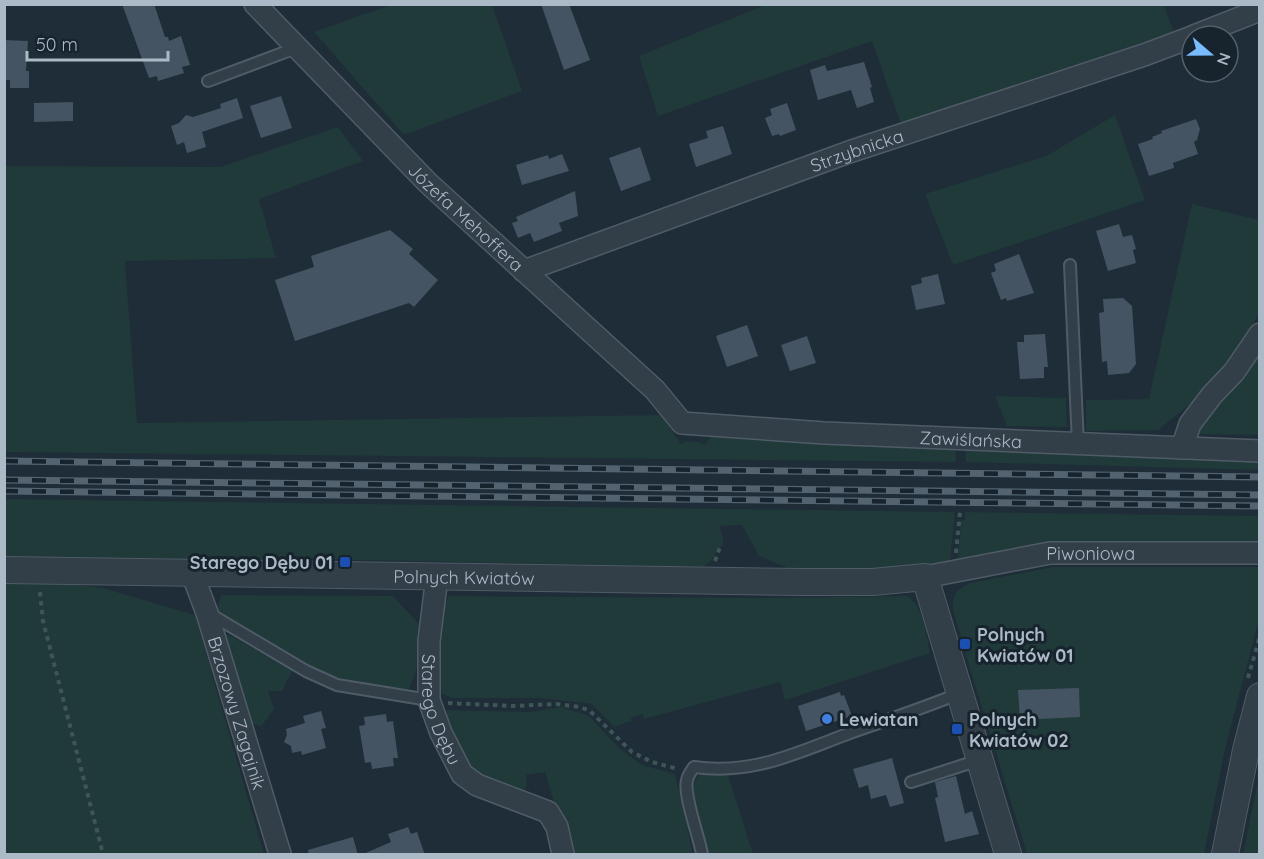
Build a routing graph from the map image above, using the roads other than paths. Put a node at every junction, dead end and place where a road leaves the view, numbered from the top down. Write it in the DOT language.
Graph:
graph roads {
  1 [pos="255,4"];
  2 [pos="1260,10"];
  3 [pos="1224,24"];
  4 [pos="1180,41"];
  5 [pos="296,48"];
  6 [pos="208,81"];
  7 [pos="1070,265"];
  8 [pos="524,271"];
  9 [pos="1260,334"];
  10 [pos="682,423"];
  11 [pos="1078,444"];
  12 [pos="1182,448"];
  13 [pos="1260,451"];
  14 [pos="1260,553"];
  15 [pos="4,570"];
  16 [pos="192,573"];
  17 [pos="437,576"];
  18 [pos="925,577"];
  19 [pos="207,613"];
  20 [pos="960,693"];
  21 [pos="1260,696"];
  22 [pos="429,700"];
  23 [pos="980,760"];
  24 [pos="911,782"];
  25 [pos="280,855"];
  26 [pos="563,855"];
  27 [pos="702,855"];
  28 [pos="1008,855"];
  29 [pos="1225,855"];
  1 -- 5 [label="street, Józefa Mehoffera"];
  2 -- 3 [label="street, Strzybnicka"];
  4 -- 8 [label="street, Strzybnicka"];
  5 -- 6 [label="lane"];
  5 -- 8 [label="street, Józefa Mehoffera"];
  7 -- 11 [label="lane"];
  8 -- 10 [label="street, Józefa Mehoffera"];
  9 -- 12 [label="street"];
  10 -- 11 [label="street, Zawiślańska"];
  11 -- 12 [label="street, Zawiślańska"];
  12 -- 13 [label="street, Zawiślańska"];
  14 -- 18 [label="street, Piwoniowa"];
  15 -- 16 [label="street, Polnych Kwiatów"];
  16 -- 17 [label="street, Polnych Kwiatów"];
  16 -- 19 [label="street, Brzozowy Zagajnik"];
  17 -- 18 [label="street, Polnych Kwiatów"];
  17 -- 22 [label="street, Starego Dębu"];
  18 -- 20 [label="street"];
  19 -- 22 [label="lane"];
  19 -- 25 [label="street, Brzozowy Zagajnik"];
  20 -- 23 [label="street"];
  20 -- 27 [label="lane"];
  21 -- 29 [label="street"];
  22 -- 26 [label="street, Starego Dębu"];
  23 -- 24 [label="lane"];
  23 -- 28 [label="street"];
}
